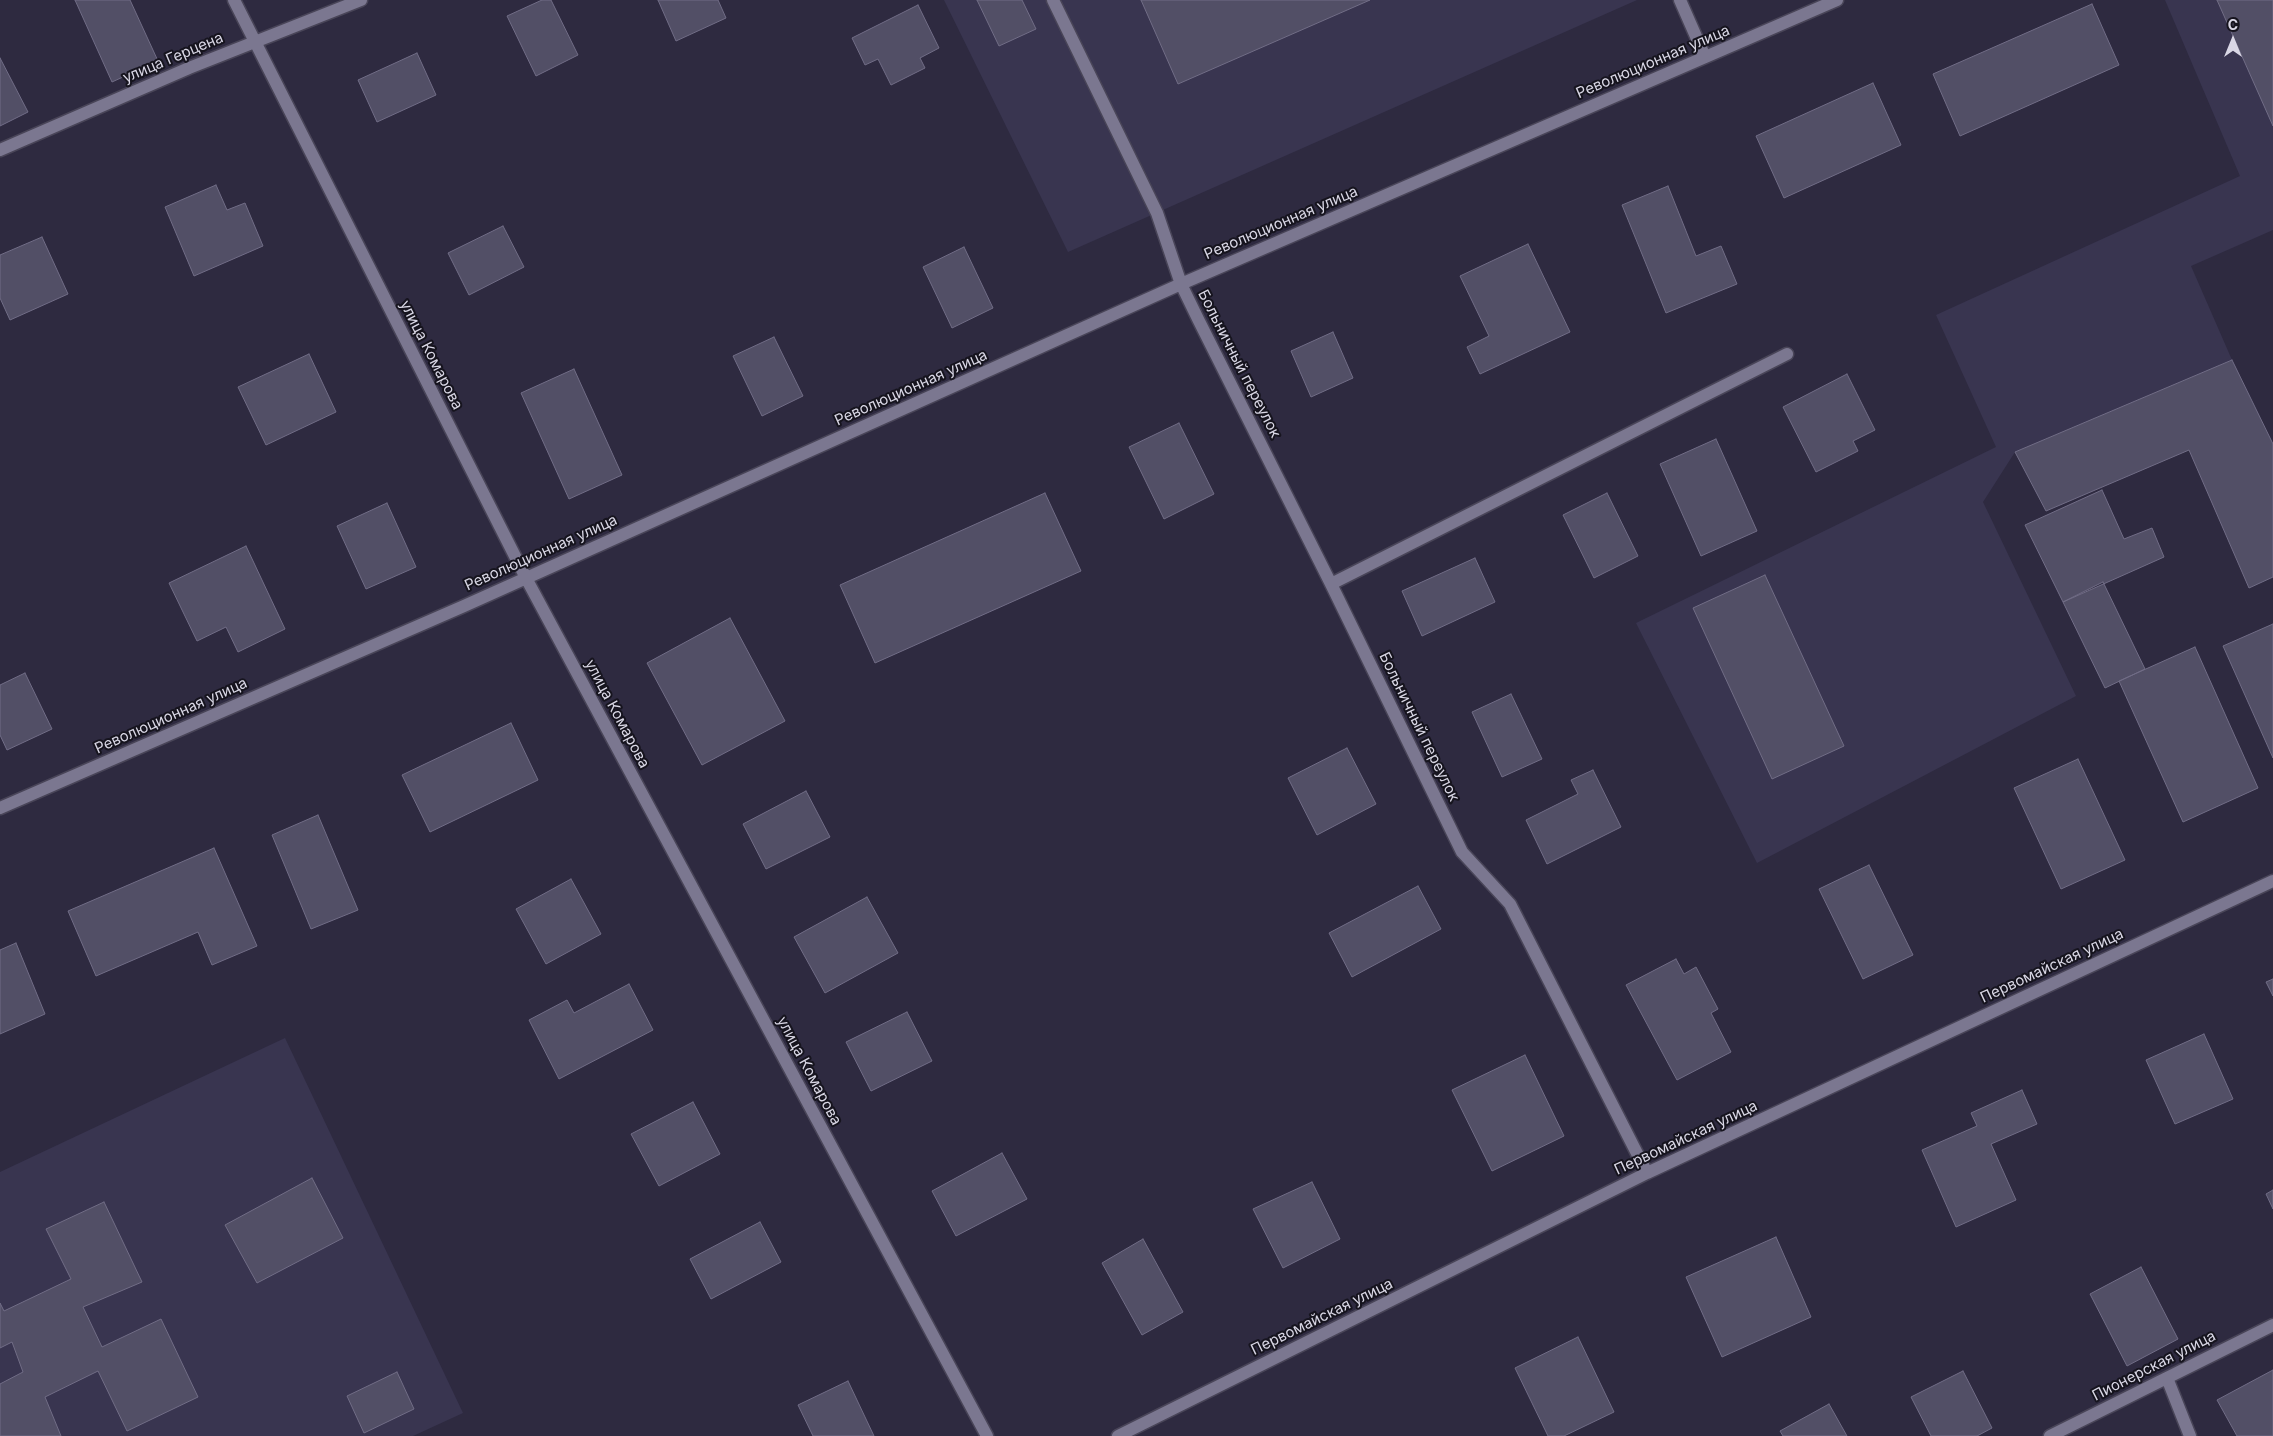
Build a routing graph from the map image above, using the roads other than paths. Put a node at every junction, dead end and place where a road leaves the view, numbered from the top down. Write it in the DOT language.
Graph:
graph roads {
  1 [pos="234,0"];
  2 [pos="361,0"];
  3 [pos="1053,0"];
  4 [pos="1680,0"];
  5 [pos="1837,0"];
  6 [pos="255,42"];
  7 [pos="1705,57"];
  8 [pos="0,150"];
  9 [pos="1181,284"];
  10 [pos="1787,354"];
  11 [pos="526,578"];
  12 [pos="1331,584"];
  13 [pos="0,808"];
  14 [pos="2273,881"];
  15 [pos="1647,1173"];
  16 [pos="2273,1325"];
  17 [pos="2167,1378"];
  18 [pos="987,1436"];
  19 [pos="1118,1436"];
  20 [pos="2050,1436"];
  21 [pos="2190,1436"];
  1 -- 6 [label="street, улица Комарова"];
  2 -- 6 [label="street, улица Герцена"];
  3 -- 9 [label="street, Больничный переулок"];
  4 -- 7 [label="street"];
  5 -- 7 [label="street, Революционная улица"];
  6 -- 8 [label="street, улица Герцена"];
  6 -- 11 [label="street, улица Комарова"];
  7 -- 9 [label="street, Революционная улица"];
  9 -- 11 [label="street, Революционная улица"];
  9 -- 12 [label="street, Больничный переулок"];
  10 -- 12 [label="street"];
  11 -- 13 [label="street, Революционная улица"];
  11 -- 18 [label="street, улица Комарова"];
  12 -- 15 [label="street, Больничный переулок"];
  14 -- 15 [label="street, Первомайская улица"];
  15 -- 19 [label="street, Первомайская улица"];
  16 -- 17 [label="street, Пионерская улица"];
  17 -- 20 [label="street, Пионерская улица"];
  17 -- 21 [label="street"];
}
